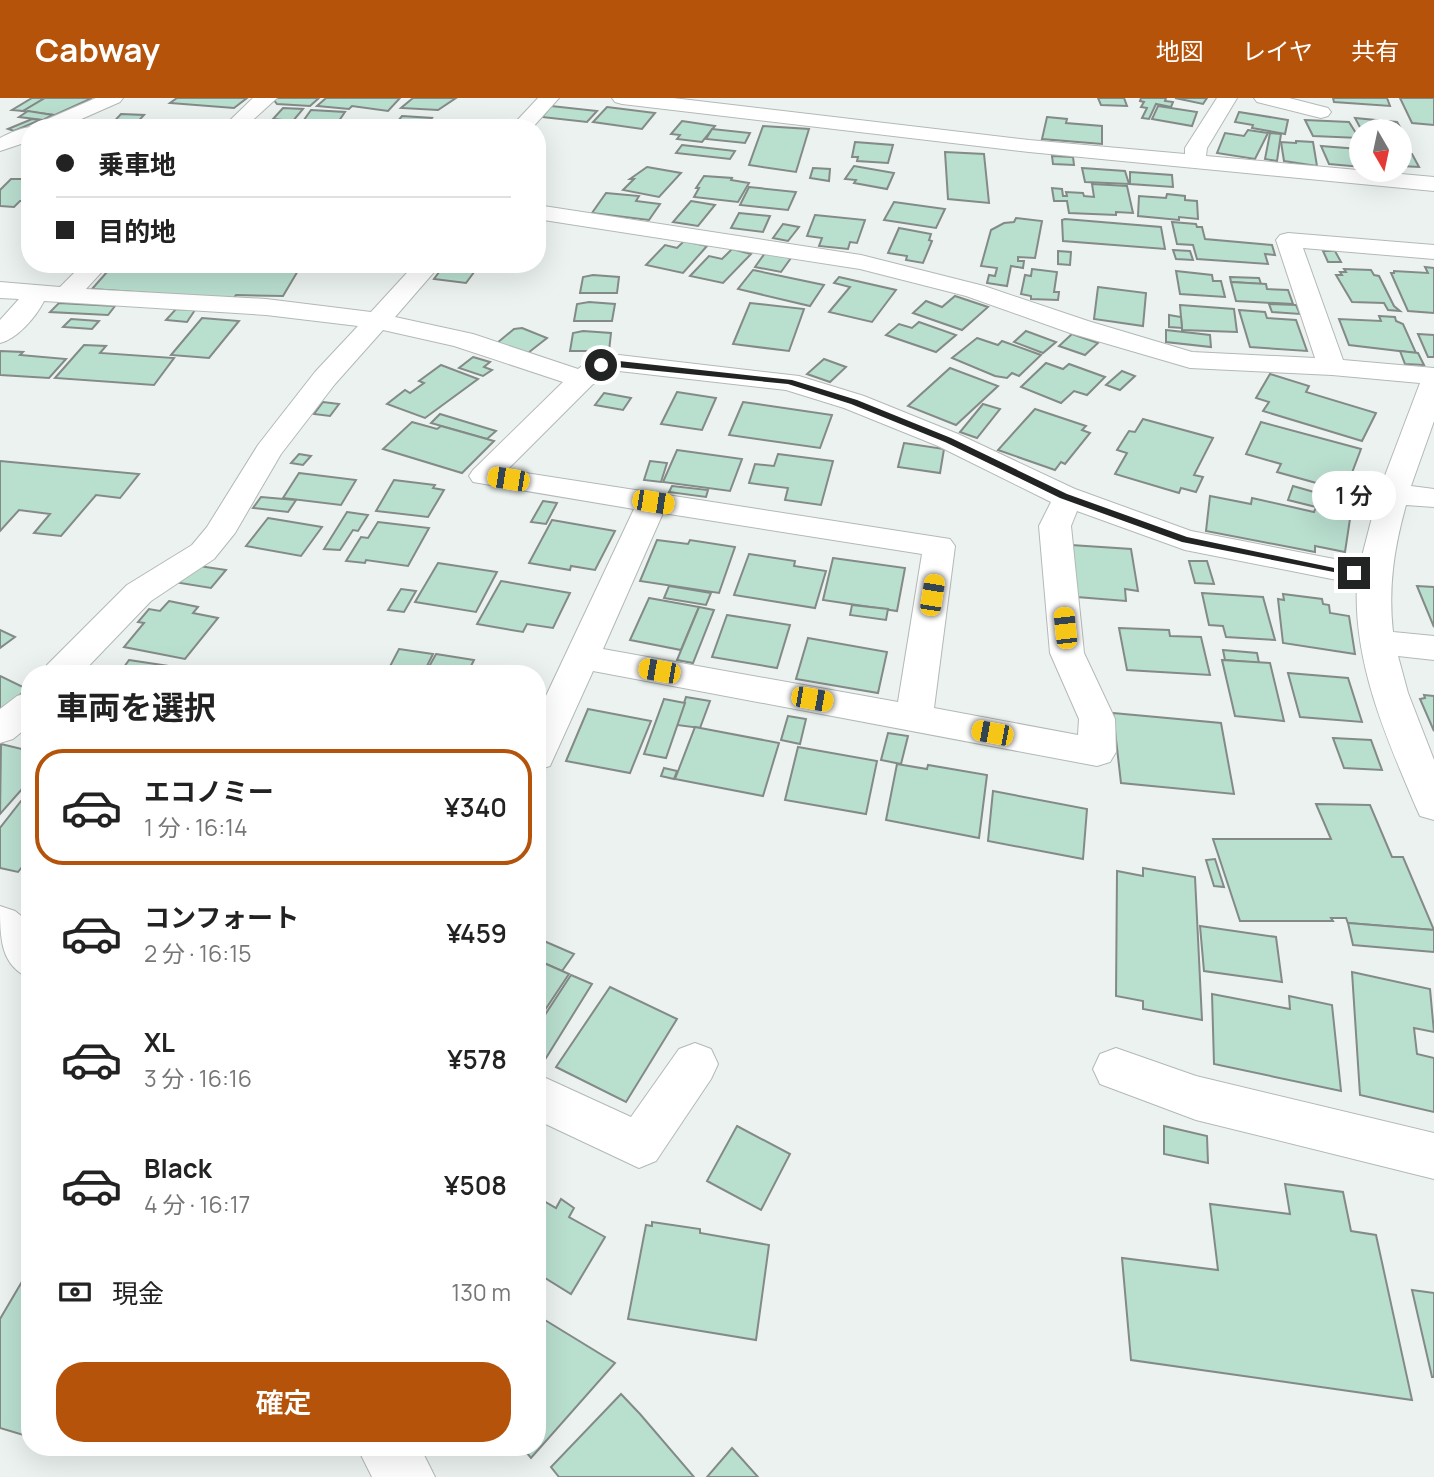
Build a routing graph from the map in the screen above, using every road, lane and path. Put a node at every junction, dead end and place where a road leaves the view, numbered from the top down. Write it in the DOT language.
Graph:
graph roads {
  1 [pos="113,98"];
  2 [pos="267,98"];
  3 [pos="549,98"];
  4 [pos="622,98"];
  5 [pos="1227,98"];
  6 [pos="1264,98"];
  7 [pos="1321,112"];
  8 [pos="64,119"];
  9 [pos="241,119"];
  10 [pos="529,119"];
  11 [pos="21,137"];
  12 [pos="0,146"];
  13 [pos="21,147"];
  14 [pos="1195,162"];
  15 [pos="1434,184"];
  16 [pos="546,213"];
  17 [pos="1434,253"];
  18 [pos="88,273"];
  19 [pos="421,273"];
  20 [pos="0,290"];
  21 [pos="35,293"];
  22 [pos="71,296"];
  23 [pos="377,321"];
  24 [pos="0,335"];
  25 [pos="1332,367"];
  26 [pos="1434,376"];
  27 [pos="582,379"];
  28 [pos="1434,383"];
  29 [pos="1392,494"];
  30 [pos="1434,498"];
  31 [pos="1072,499"];
  32 [pos="653,502"];
  33 [pos="1374,577"];
  34 [pos="1378,642"];
  35 [pos="1434,648"];
  36 [pos="583,657"];
  37 [pos="69,665"];
  38 [pos="21,712"];
  39 [pos="914,718"];
  40 [pos="0,729"];
  41 [pos="546,737"];
  42 [pos="1434,805"];
  43 [pos="0,924"];
  44 [pos="21,945"];
  45 [pos="695,1065"];
  46 [pos="1116,1069"];
  47 [pos="546,1100"];
  48 [pos="1434,1156"];
  49 [pos="392,1456"];
  50 [pos="407,1477"];
  1 -- 8 [label="street"];
  2 -- 9 [label="street"];
  3 -- 10 [label="street"];
  4 -- 14 [label="street"];
  5 -- 14 [label="street"];
  6 -- 7 [label="street"];
  11 -- 12 [label="street"];
  12 -- 13 [label="street"];
  14 -- 15 [label="street"];
  16 -- 25 [label="street"];
  17 -- 25 [label="street"];
  18 -- 22 [label="street"];
  19 -- 23 [label="street"];
  20 -- 21 [label="street"];
  21 -- 22 [label="street"];
  21 -- 24 [label="street"];
  22 -- 23 [label="street"];
  23 -- 27 [label="street"];
  23 -- 37 [label="street"];
  25 -- 26 [label="street"];
  27 -- 31 [label="street"];
  27 -- 32 [label="street"];
  28 -- 29 [label="street"];
  29 -- 30 [label="street"];
  29 -- 33 [label="street"];
  31 -- 33 [label="street"];
  31 -- 39 [label="street"];
  32 -- 36 [label="street"];
  32 -- 39 [label="street"];
  33 -- 34 [label="street"];
  34 -- 35 [label="street"];
  34 -- 42 [label="street"];
  36 -- 39 [label="street"];
  36 -- 41 [label="street"];
  38 -- 40 [label="street"];
  43 -- 44 [label="street"];
  45 -- 47 [label="street"];
  46 -- 48 [label="street"];
  49 -- 50 [label="street"];
}
